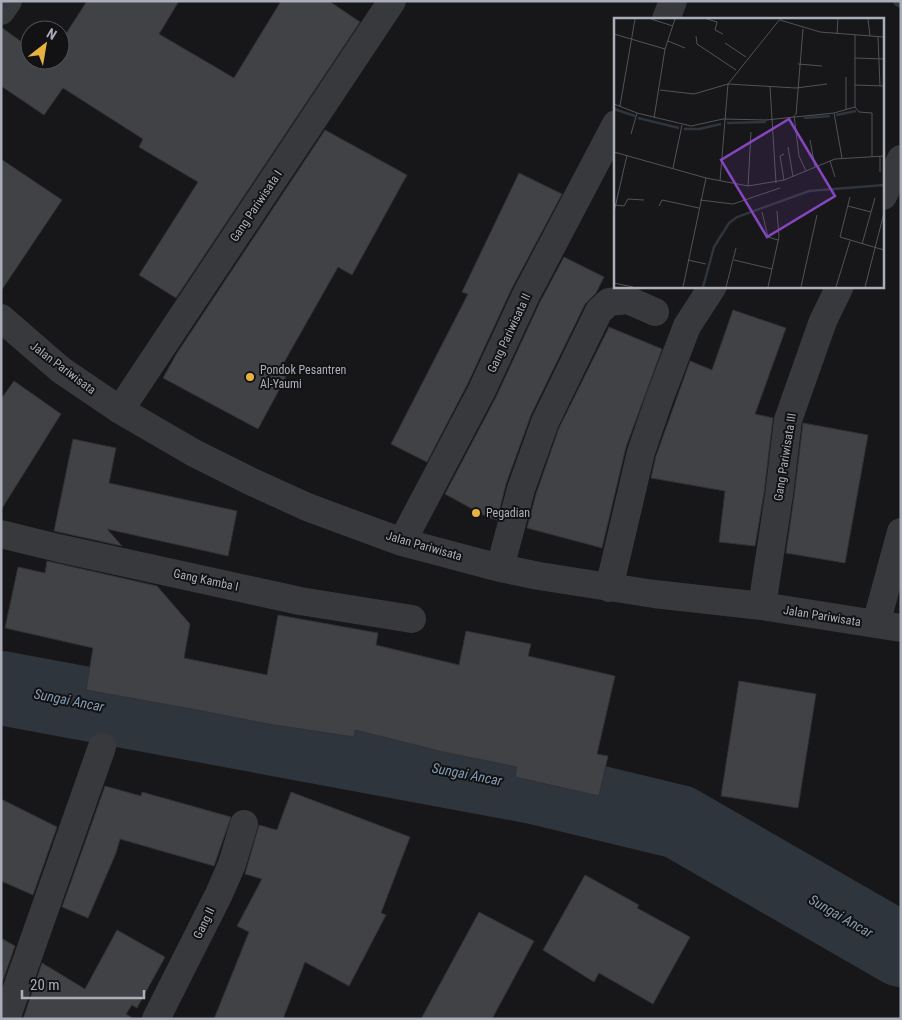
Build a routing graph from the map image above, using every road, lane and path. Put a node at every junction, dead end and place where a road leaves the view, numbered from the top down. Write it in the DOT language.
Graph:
graph roads {
  1 [pos="8,1"];
  2 [pos="392,1"];
  3 [pos="673,1"];
  4 [pos="1,11"];
  5 [pos="666,18"];
  6 [pos="614,128"];
  7 [pos="901,159"];
  8 [pos="884,194"];
  9 [pos="712,288"];
  10 [pos="839,288"];
  11 [pos="655,312"];
  12 [pos="1,318"];
  13 [pos="120,410"];
  14 [pos="901,532"];
  15 [pos="1,534"];
  16 [pos="402,542"];
  17 [pos="500,568"];
  18 [pos="610,588"];
  19 [pos="762,606"];
  20 [pos="412,619"];
  21 [pos="888,626"];
  22 [pos="102,747"];
  23 [pos="244,824"];
  24 [pos="6,1019"];
  25 [pos="156,1019"];
  1 -- 4 [label="street"];
  2 -- 13 [label="street, Gang Pariwisata I"];
  3 -- 5 [label="street"];
  6 -- 16 [label="street, Gang Pariwisata II"];
  7 -- 8 [label="street"];
  9 -- 18 [label="street"];
  10 -- 19 [label="street, Gang Pariwisata III"];
  11 -- 17 [label="street"];
  12 -- 13 [label="street, Jalan Pariwisata"];
  13 -- 16 [label="street, Jalan Pariwisata"];
  14 -- 21 [label="street"];
  15 -- 20 [label="street, Gang Kamba I"];
  16 -- 17 [label="street, Jalan Pariwisata"];
  17 -- 18 [label="street, Jalan Pariwisata"];
  18 -- 19 [label="street, Jalan Pariwisata"];
  19 -- 21 [label="street, Jalan Pariwisata"];
  22 -- 24 [label="street"];
  23 -- 25 [label="street, Gang II"];
}
